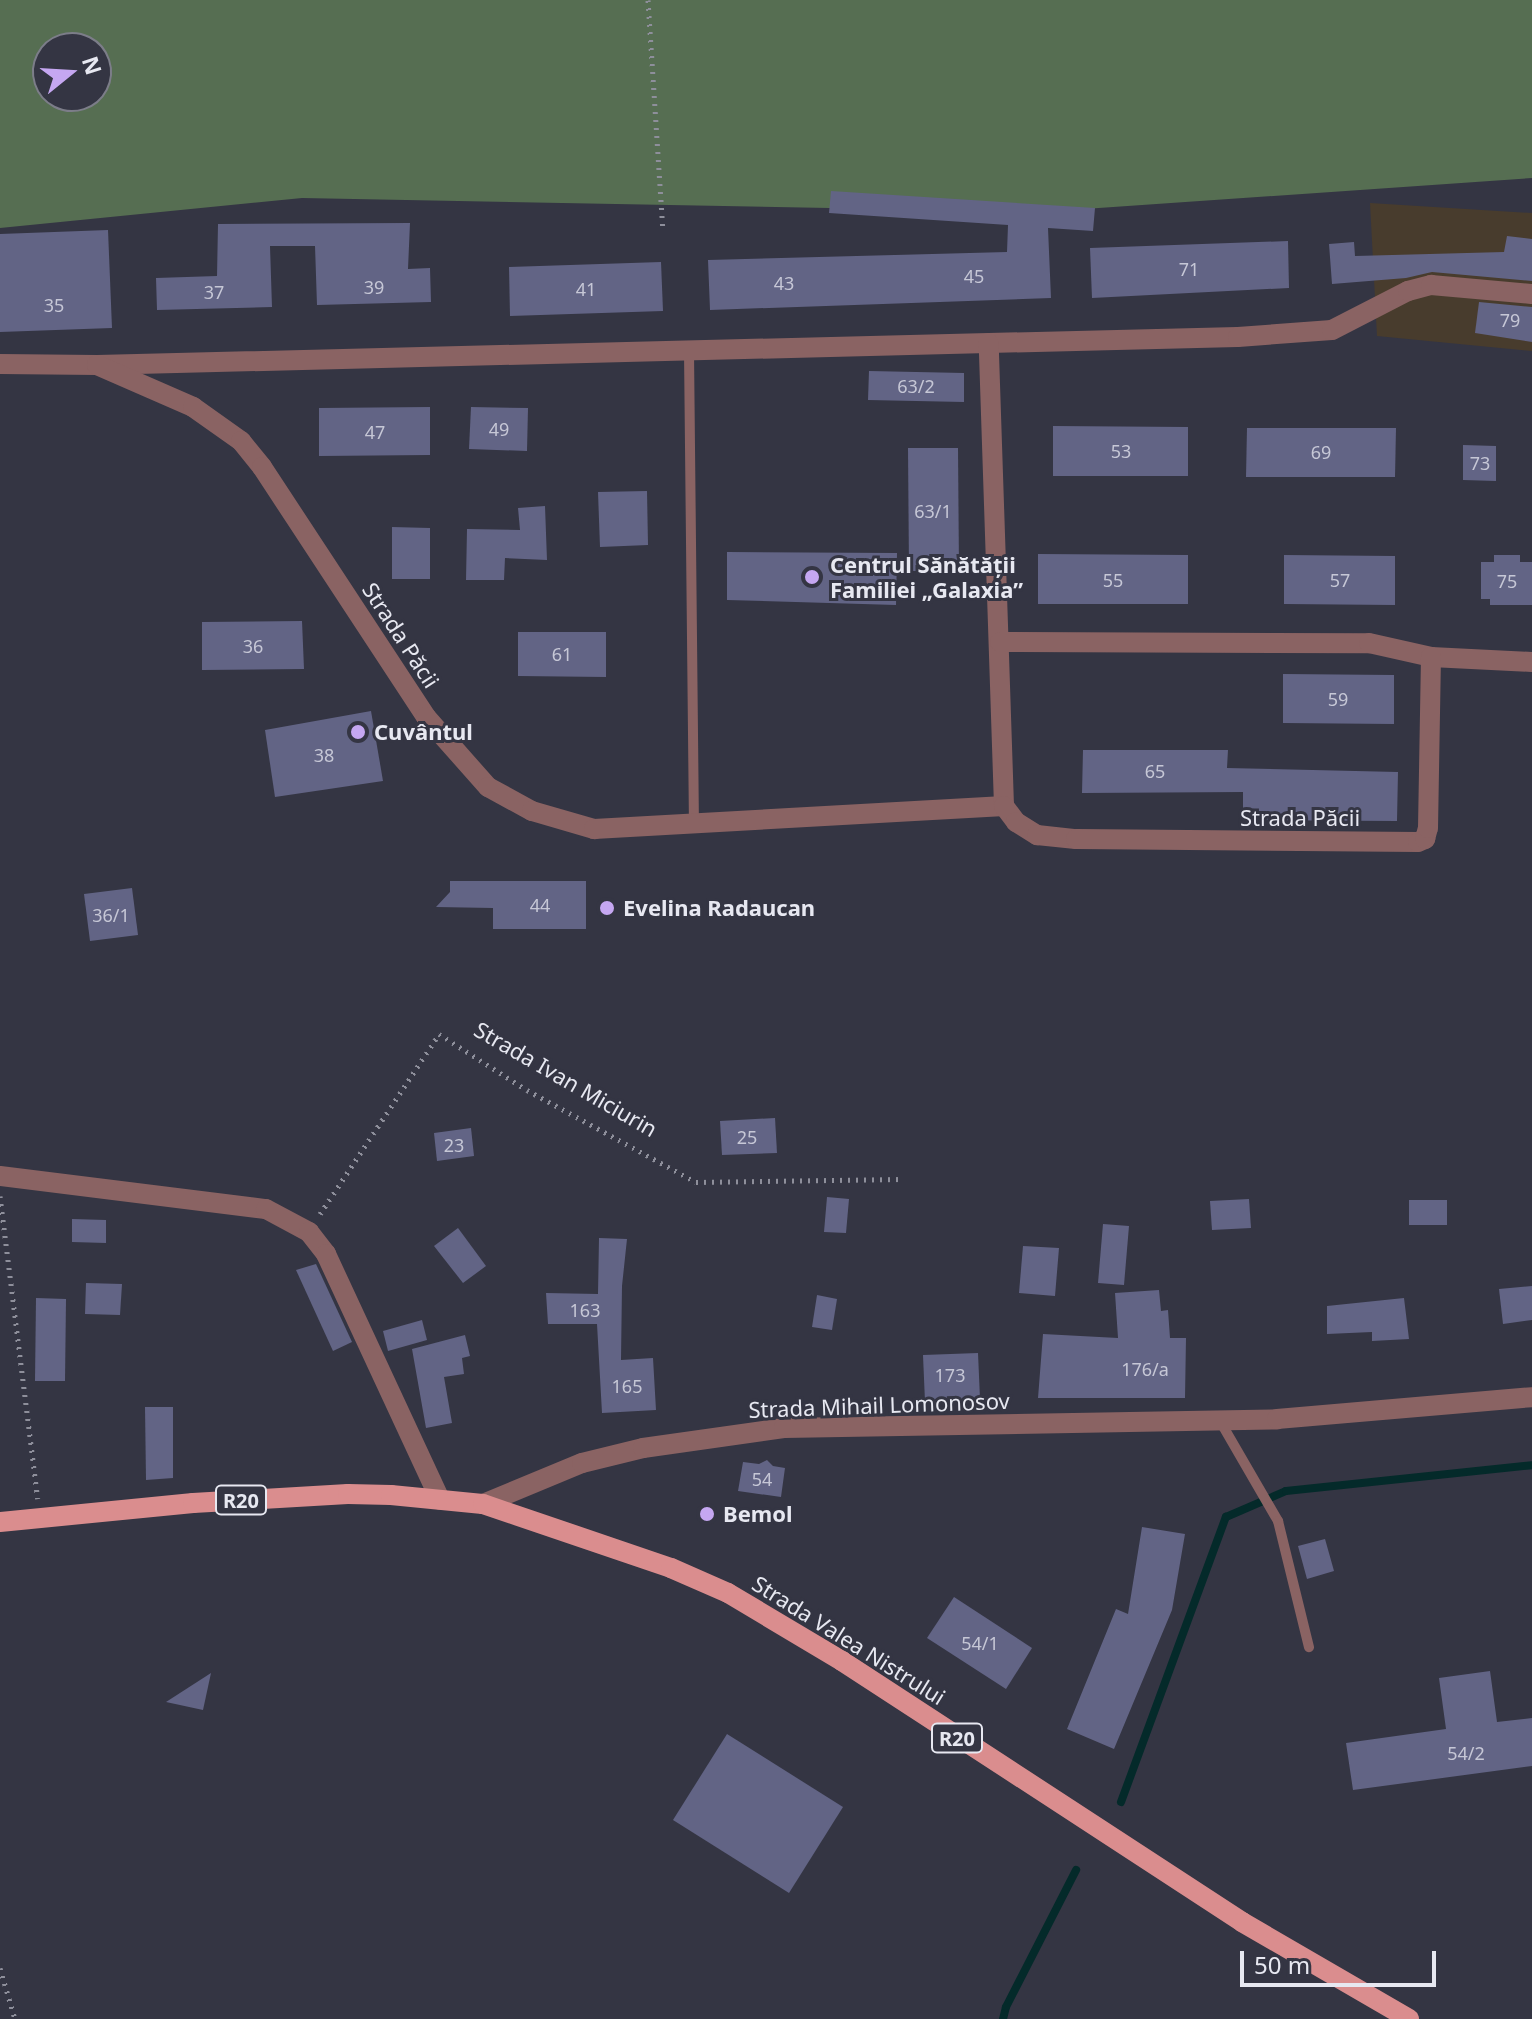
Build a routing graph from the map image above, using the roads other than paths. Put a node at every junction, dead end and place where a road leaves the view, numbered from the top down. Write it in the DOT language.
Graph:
graph roads {
  1 [pos="1532,294"];
  2 [pos="989,343"];
  3 [pos="689,351"];
  4 [pos="0,364"];
  5 [pos="97,365"];
  6 [pos="1000,642"];
  7 [pos="1431,657"];
  8 [pos="1532,662"];
  9 [pos="1004,806"];
  10 [pos="694,823"];
  11 [pos="0,1176"];
  12 [pos="1532,1397"];
  13 [pos="1219,1419"];
  14 [pos="440,1500"];
  15 [pos="483,1504"];
  16 [pos="0,1522"];
  17 [pos="1309,1647"];
  18 [pos="1409,2019"];
  1 -- 2 [label="street, Strada Păcii"];
  2 -- 3 [label="street, Strada Păcii"];
  2 -- 6 [label="street"];
  3 -- 5 [label="street, Strada Păcii"];
  3 -- 10 [label="lane"];
  4 -- 5 [label="street, Strada Păcii"];
  5 -- 10 [label="street, Strada Păcii"];
  6 -- 7 [label="street"];
  6 -- 9 [label="street"];
  7 -- 8 [label="street"];
  7 -- 9 [label="street, Strada Păcii"];
  9 -- 10 [label="street, Strada Păcii"];
  11 -- 14 [label="street"];
  12 -- 13 [label="street, Strada Mihail Lomonosov"];
  13 -- 15 [label="street, Strada Mihail Lomonosov"];
  13 -- 17 [label="lane"];
  14 -- 15 [label="main road, Strada Mihail Lomonosov / R20"];
  14 -- 16 [label="main road, Strada Mihail Lomonosov / R20"];
  15 -- 18 [label="main road, Strada Valea Nistrului / R20"];
}
